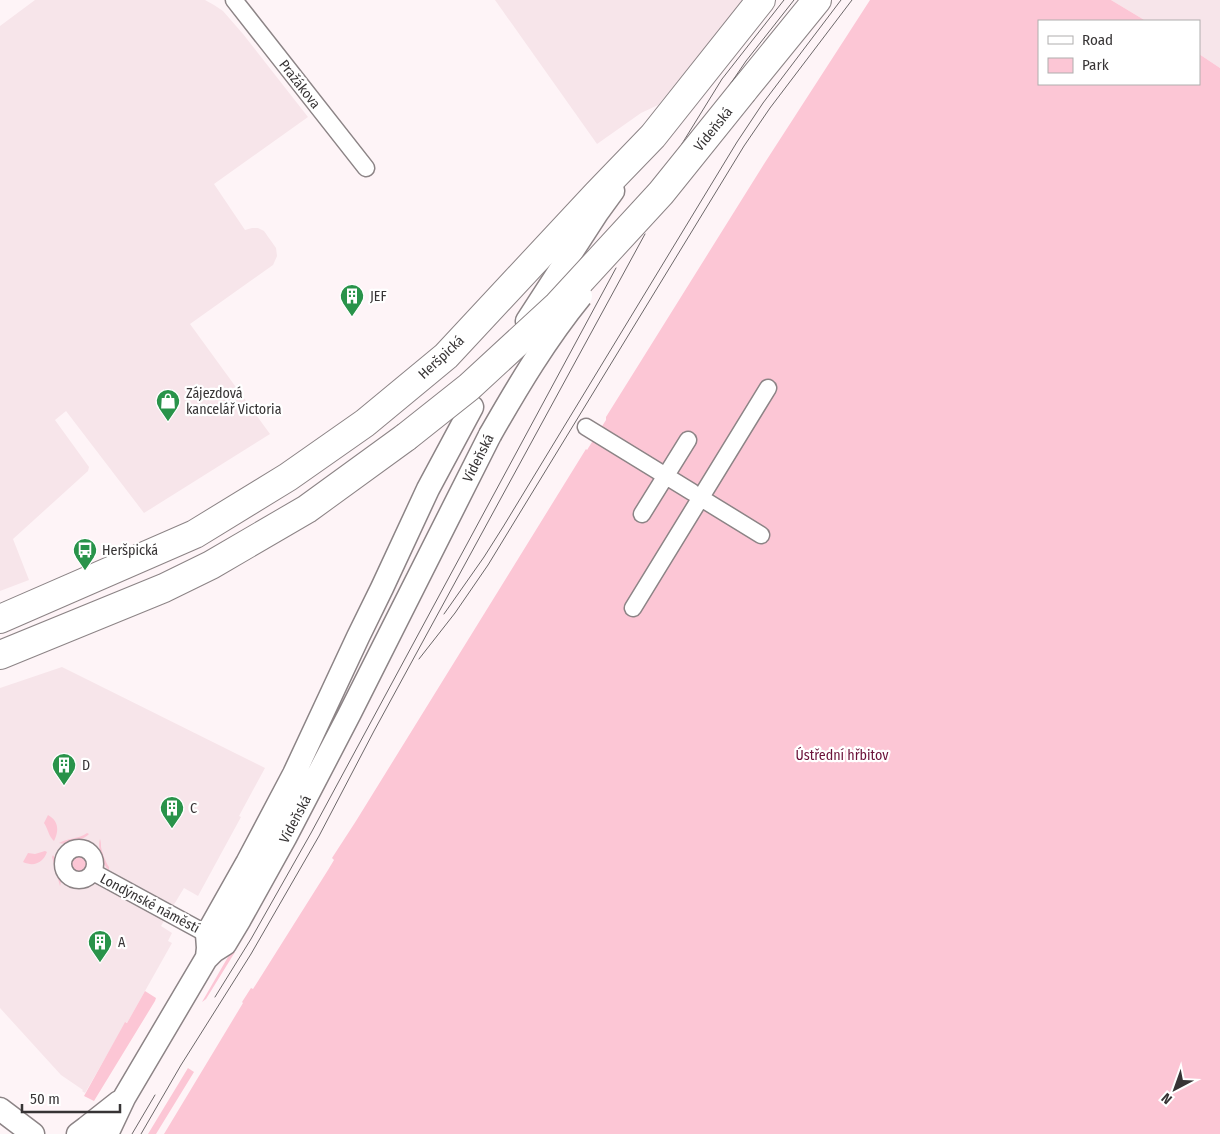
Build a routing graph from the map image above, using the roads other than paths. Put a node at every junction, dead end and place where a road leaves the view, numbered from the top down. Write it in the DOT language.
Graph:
graph roads {
  1 [pos="234,0"];
  2 [pos="761,0"];
  3 [pos="816,0"];
  4 [pos="653,136"];
  5 [pos="366,168"];
  6 [pos="661,193"];
  7 [pos="527,321"];
  8 [pos="768,388"];
  9 [pos="472,407"];
  10 [pos="586,427"];
  11 [pos="688,440"];
  12 [pos="665,476"];
  13 [pos="696,495"];
  14 [pos="642,514"];
  15 [pos="761,535"];
  16 [pos="633,608"];
  17 [pos="0,619"];
  18 [pos="0,654"];
  19 [pos="93,872"];
  20 [pos="207,934"];
  21 [pos="207,957"];
  22 [pos="124,1098"];
  23 [pos="0,1109"];
  24 [pos="33,1134"];
  25 [pos="78,1134"];
  26 [pos="107,1134"];
  1 -- 5 [label="street, Pražákova"];
  2 -- 4 [label="highway"];
  3 -- 6 [label="highway, Vídeňská, bridge"];
  4 -- 7 [label="main road"];
  4 -- 17 [label="highway, Heršpická"];
  6 -- 18 [label="highway, bridge"];
  6 -- 21 [label="main road, Vídeňská, bridge"];
  8 -- 13 [label="street"];
  9 -- 20 [label="main road, Vídeňská"];
  10 -- 12 [label="street"];
  11 -- 12 [label="street"];
  12 -- 13 [label="street"];
  12 -- 14 [label="street"];
  13 -- 15 [label="street"];
  13 -- 16 [label="street"];
  19 -- 20 [label="street, Londýnské náměstí"];
  20 -- 21 [label="main road, Vídeňská"];
  21 -- 22 [label="main road, Vídeňská"];
  22 -- 25 [label="main road"];
  22 -- 26 [label="main road, Vídeňská"];
  23 -- 24 [label="main road"];
}
